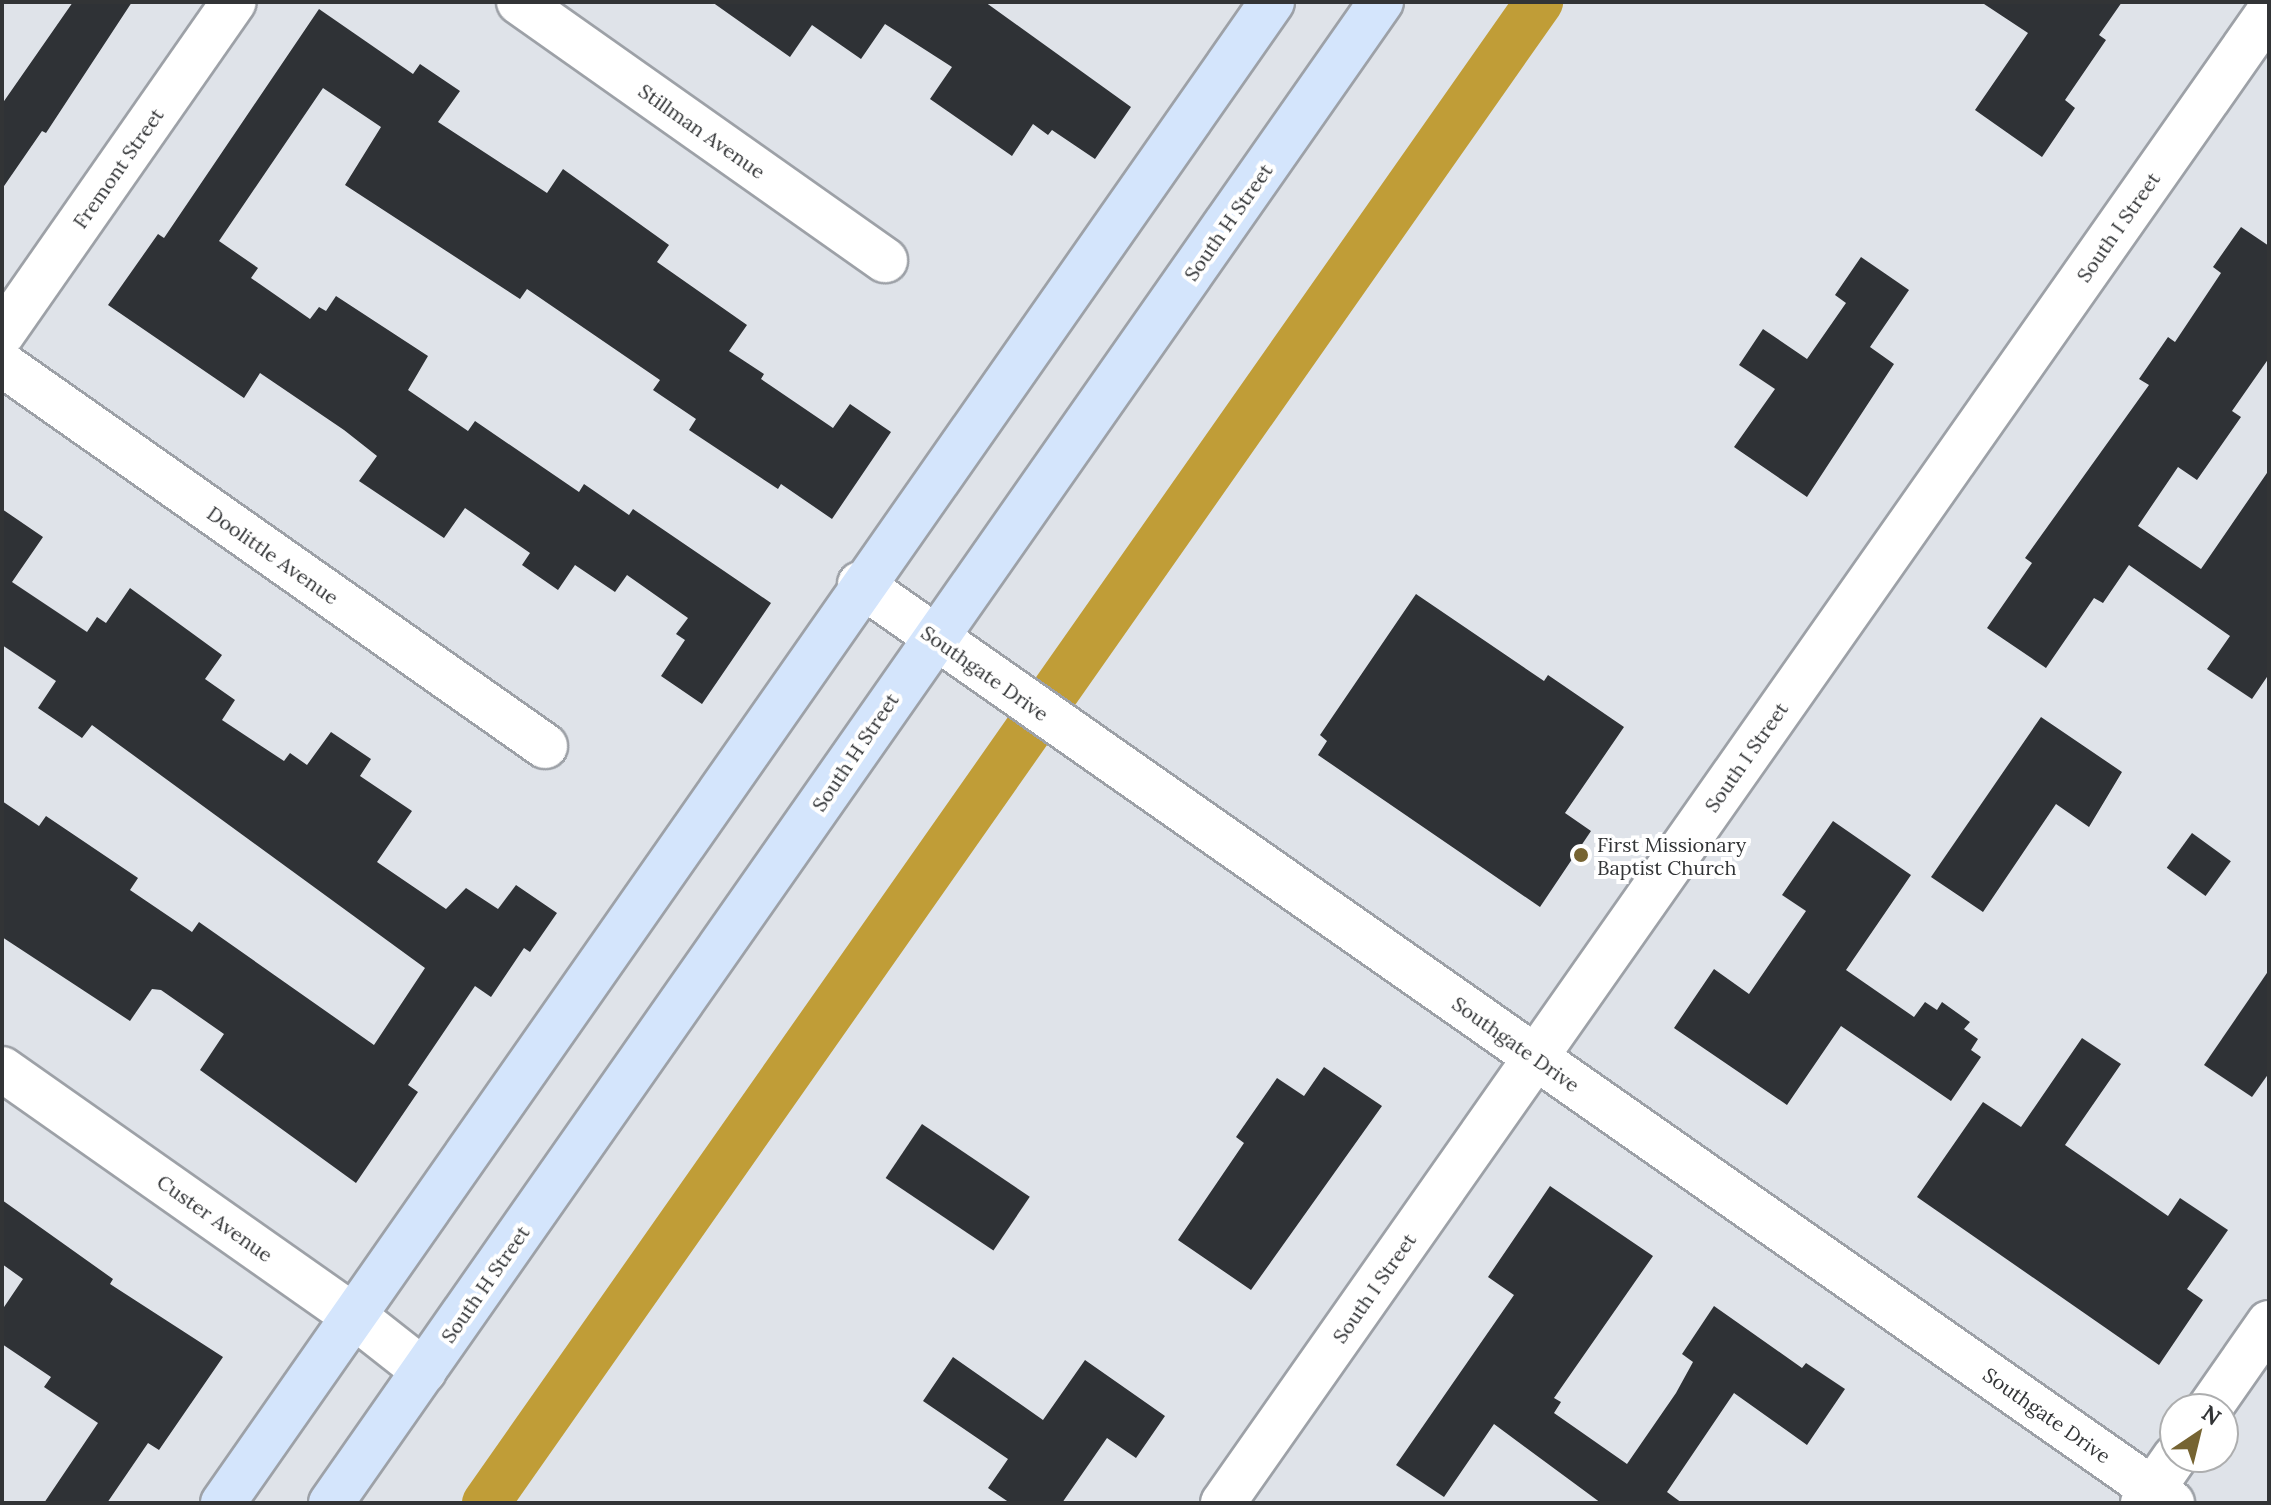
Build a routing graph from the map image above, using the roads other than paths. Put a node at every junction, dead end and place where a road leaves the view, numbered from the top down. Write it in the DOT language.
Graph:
graph roads {
  1 [pos="234,2"];
  2 [pos="519,2"];
  3 [pos="1272,2"];
  4 [pos="1381,2"];
  5 [pos="2269,12"];
  6 [pos="885,260"];
  7 [pos="2,334"];
  8 [pos="2,364"];
  9 [pos="860,584"];
  10 [pos="934,637"];
  11 [pos="545,746"];
  12 [pos="1535,1058"];
  13 [pos="2,1069"];
  14 [pos="354,1316"];
  15 [pos="2269,1323"];
  16 [pos="424,1371"];
  17 [pos="2220,1393"];
  18 [pos="2161,1488"];
  19 [pos="223,1503"];
  20 [pos="331,1503"];
  21 [pos="1223,1503"];
  1 -- 7 [label="street, Fremont Street"];
  2 -- 6 [label="street, Stillman Avenue"];
  3 -- 9 [label="street"];
  4 -- 10 [label="street, South H Street"];
  5 -- 12 [label="street, South I Street"];
  8 -- 11 [label="street, Doolittle Avenue"];
  9 -- 10 [label="street, Southgate Drive"];
  9 -- 14 [label="street"];
  10 -- 12 [label="street, Southgate Drive"];
  10 -- 16 [label="street, South H Street"];
  12 -- 18 [label="street, Southgate Drive"];
  12 -- 21 [label="street, South I Street"];
  13 -- 14 [label="street, Custer Avenue"];
  14 -- 16 [label="street, Custer Avenue"];
  14 -- 19 [label="street"];
  15 -- 17 [label="street"];
  16 -- 20 [label="street, South H Street"];
}
